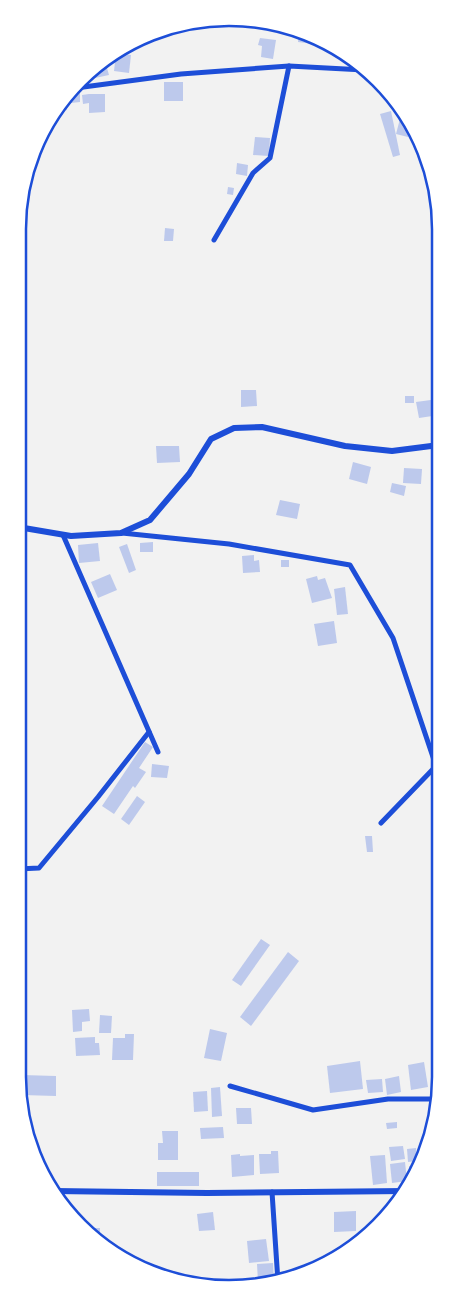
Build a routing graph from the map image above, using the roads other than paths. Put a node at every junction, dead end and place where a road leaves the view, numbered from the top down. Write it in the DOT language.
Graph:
graph roads {
  1 [pos="289,66"];
  2 [pos="354,69"];
  3 [pos="85,87"];
  4 [pos="214,240"];
  5 [pos="432,446"];
  6 [pos="26,528"];
  7 [pos="121,533"];
  8 [pos="63,535"];
  9 [pos="149,732"];
  10 [pos="158,752"];
  11 [pos="432,754"];
  12 [pos="432,770"];
  13 [pos="381,823"];
  14 [pos="26,869"];
  15 [pos="230,1086"];
  16 [pos="430,1099"];
  17 [pos="61,1191"];
  18 [pos="397,1191"];
  19 [pos="272,1192"];
  20 [pos="277,1274"];
  1 -- 2 [label="street"];
  1 -- 3 [label="street"];
  1 -- 4 [label="street"];
  5 -- 7 [label="street"];
  6 -- 8 [label="street"];
  7 -- 8 [label="street"];
  7 -- 11 [label="street"];
  8 -- 9 [label="street"];
  9 -- 10 [label="street"];
  9 -- 14 [label="street"];
  12 -- 13 [label="street"];
  15 -- 16 [label="street"];
  17 -- 19 [label="street"];
  18 -- 19 [label="street"];
  19 -- 20 [label="street"];
}
